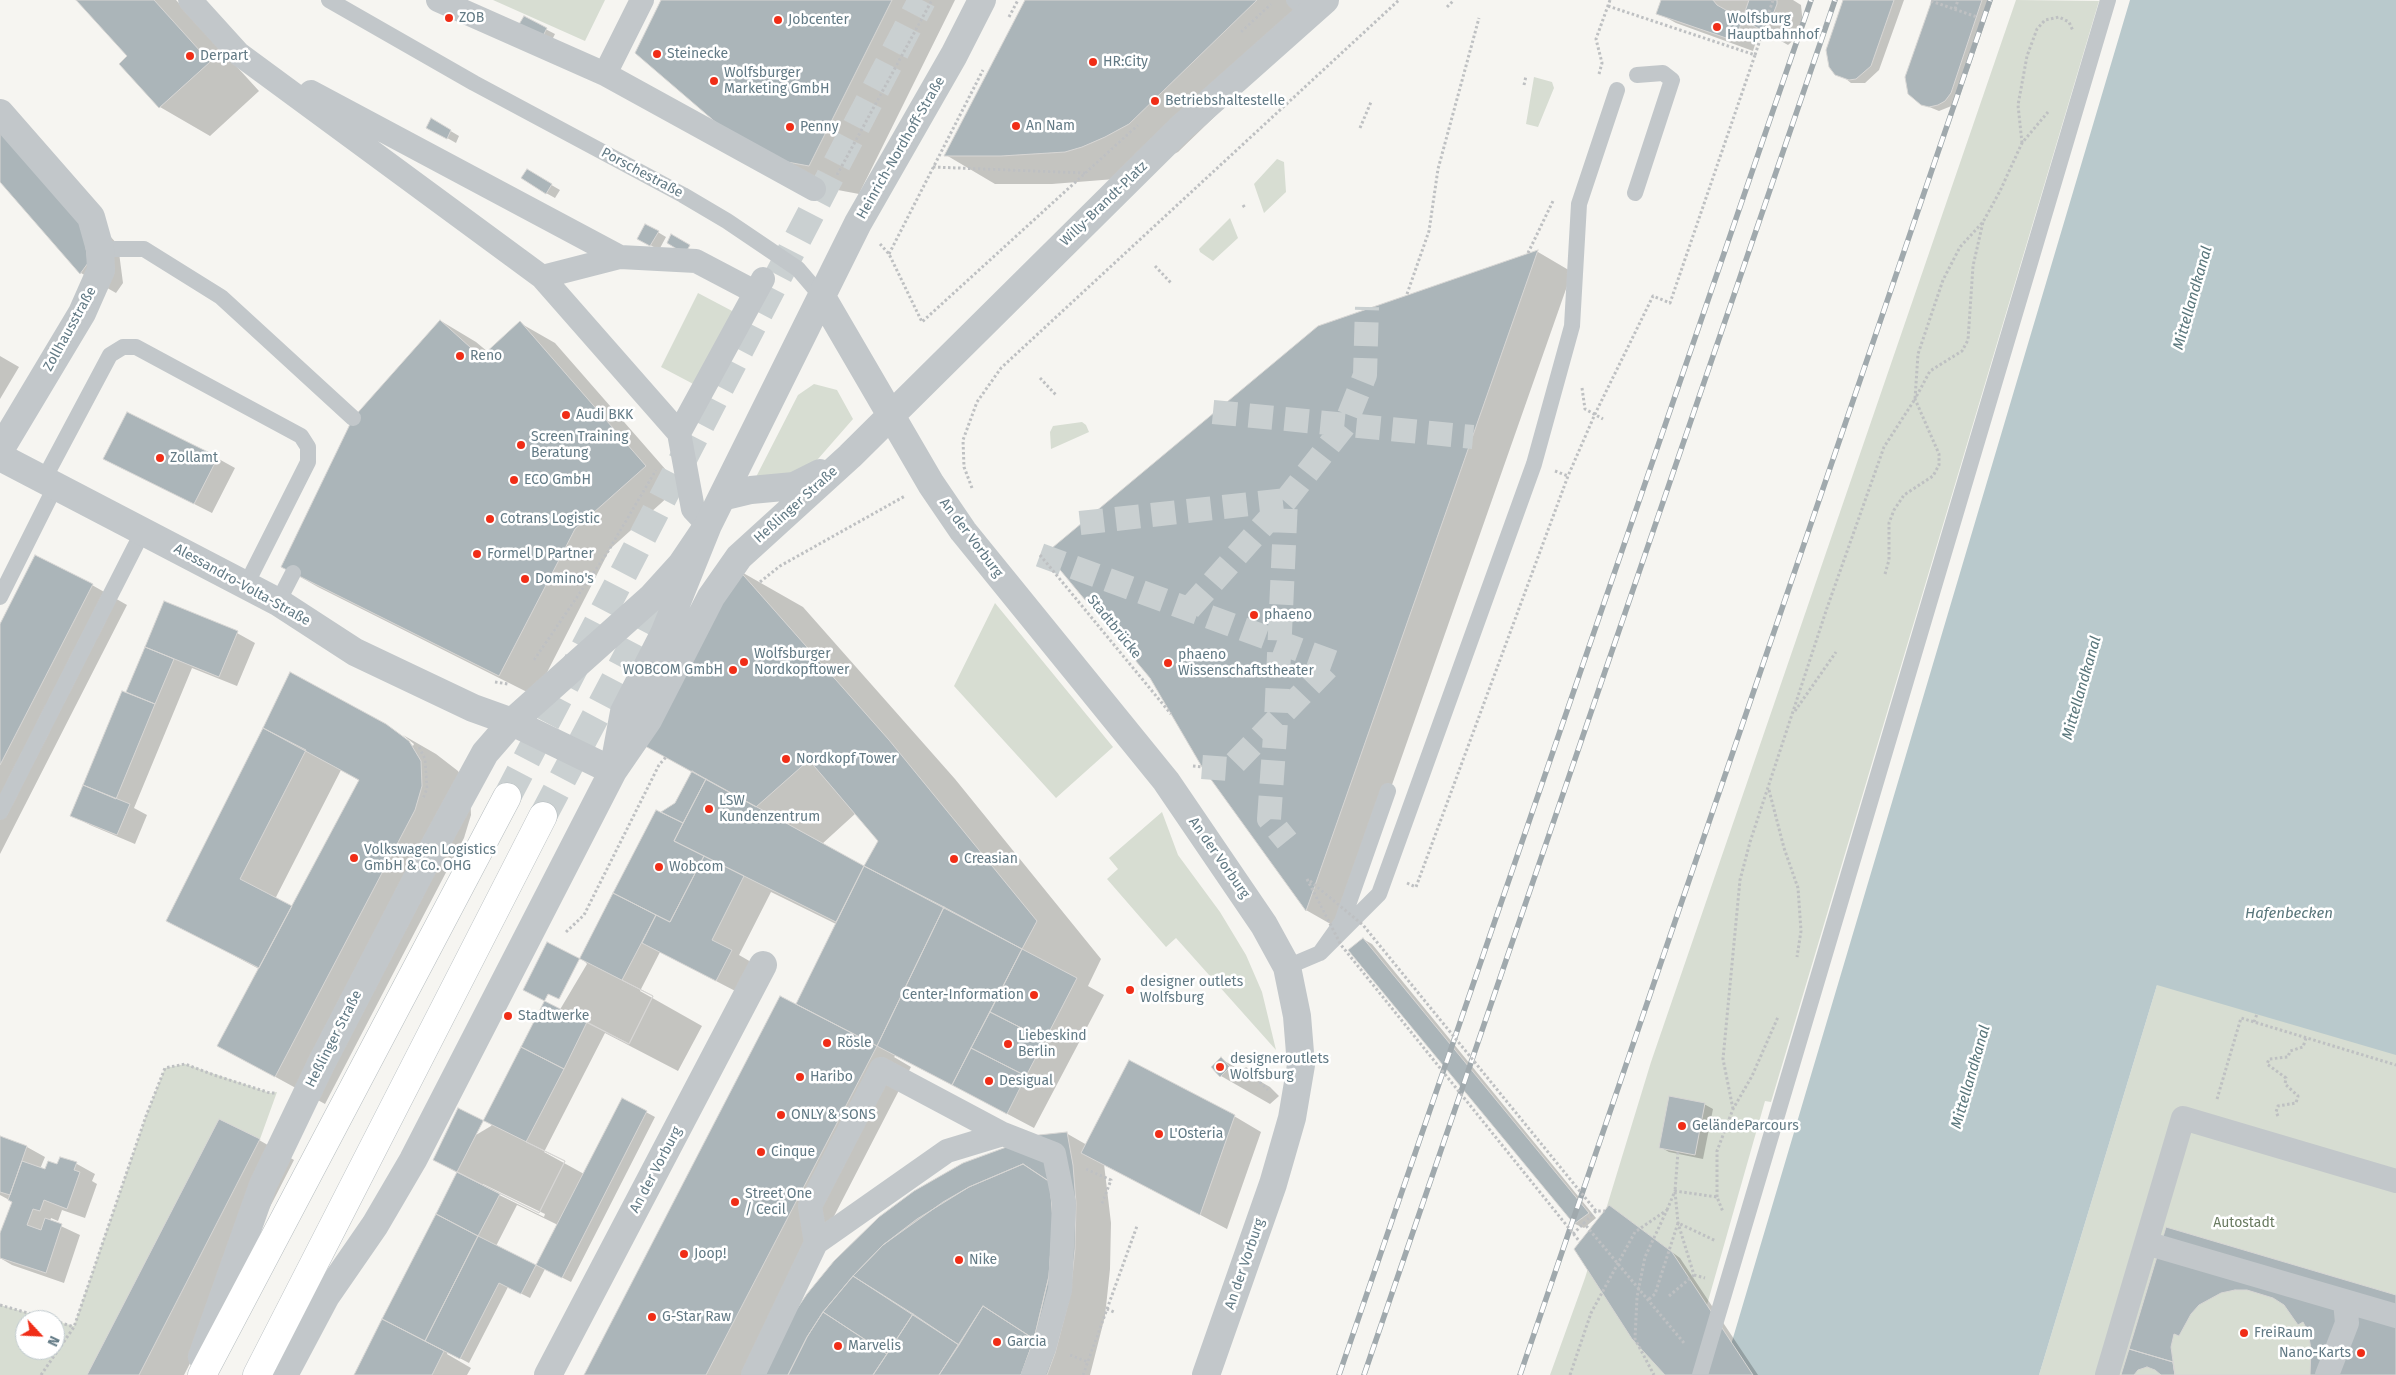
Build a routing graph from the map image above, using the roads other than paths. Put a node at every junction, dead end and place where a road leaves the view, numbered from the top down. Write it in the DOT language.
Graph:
graph roads {
  1 [pos="190,0"];
  2 [pos="329,0"];
  3 [pos="438,0"];
  4 [pos="642,0"];
  5 [pos="982,0"];
  6 [pos="2108,0"];
  7 [pos="1309,5"];
  8 [pos="239,54"];
  9 [pos="605,74"];
  10 [pos="1637,75"];
  11 [pos="1616,90"];
  12 [pos="0,113"];
  13 [pos="814,189"];
  14 [pos="1635,193"];
  15 [pos="100,249"];
  16 [pos="620,257"];
  17 [pos="542,277"];
  18 [pos="822,297"];
  19 [pos="891,415"];
  20 [pos="353,418"];
  21 [pos="679,433"];
  22 [pos="0,450"];
  23 [pos="0,456"];
  24 [pos="50,482"];
  25 [pos="722,497"];
  26 [pos="708,525"];
  27 [pos="143,531"];
  28 [pos="293,573"];
  29 [pos="246,585"];
  30 [pos="0,597"];
  31 [pos="278,602"];
  32 [pos="512,722"];
  33 [pos="613,771"];
  34 [pos="1388,791"];
  35 [pos="507,797"];
  36 [pos="0,812"];
  37 [pos="543,816"];
  38 [pos="1320,953"];
  39 [pos="763,965"];
  40 [pos="1287,967"];
  41 [pos="1003,1134"];
  42 [pos="2396,1181"];
  43 [pos="816,1242"];
  44 [pos="2146,1243"];
  45 [pos="2345,1301"];
  46 [pos="2396,1316"];
  47 [pos="195,1375"];
  48 [pos="202,1375"];
  49 [pos="257,1375"];
  50 [pos="284,1375"];
  51 [pos="548,1375"];
  52 [pos="753,1375"];
  53 [pos="1033,1375"];
  54 [pos="1206,1375"];
  55 [pos="1700,1375"];
  56 [pos="2107,1375"];
  57 [pos="2327,1375"];
  1 -- 8 [label="street"];
  2 -- 18 [label="lane, Porschestraße"];
  3 -- 9 [label="street"];
  4 -- 9 [label="street"];
  5 -- 18 [label="street, Heinrich-Nordhoff-Straße"];
  6 -- 55 [label="lane"];
  7 -- 19 [label="street, Willy-Brandt-Platz"];
  8 -- 16 [label="street"];
  8 -- 17 [label="street"];
  9 -- 13 [label="street"];
  10 -- 14 [label="lane"];
  11 -- 38 [label="lane"];
  12 -- 15 [label="street, Zollhausstraße"];
  15 -- 20 [label="lane"];
  15 -- 22 [label="street, Zollhausstraße"];
  16 -- 17 [label="street"];
  16 -- 21 [label="street"];
  17 -- 21 [label="street"];
  18 -- 19 [label="street, Porschestraße"];
  18 -- 25 [label="street, Heßlinger Straße"];
  19 -- 25 [label="street, Heßlinger Straße"];
  19 -- 33 [label="street, Heßlinger Straße"];
  19 -- 40 [label="street, An der Vorburg"];
  21 -- 26 [label="street"];
  23 -- 24 [label="street, Alessandro-Volta-Straße"];
  24 -- 27 [label="street, Alessandro-Volta-Straße"];
  24 -- 29 [label="lane"];
  24 -- 30 [label="lane"];
  25 -- 26 [label="street, Heßlinger Straße"];
  26 -- 32 [label="street, Heßlinger Straße"];
  26 -- 33 [label="street, Heßlinger Straße"];
  27 -- 29 [label="street, Alessandro-Volta-Straße"];
  27 -- 36 [label="lane"];
  28 -- 31 [label="lane"];
  29 -- 31 [label="street, Alessandro-Volta-Straße"];
  31 -- 32 [label="street, Alessandro-Volta-Straße"];
  32 -- 33 [label="street"];
  32 -- 47 [label="street, Heßlinger Straße"];
  33 -- 50 [label="street, Heßlinger Straße"];
  34 -- 38 [label="lane"];
  35 -- 48 [label="main road"];
  37 -- 49 [label="main road"];
  38 -- 40 [label="lane"];
  39 -- 51 [label="street, An der Vorburg"];
  40 -- 54 [label="street, An der Vorburg"];
  41 -- 43 [label="street"];
  41 -- 43 [label="street"];
  41 -- 53 [label="street"];
  42 -- 44 [label="street"];
  43 -- 52 [label="street"];
  44 -- 45 [label="street"];
  44 -- 56 [label="street"];
  45 -- 46 [label="street"];
  45 -- 57 [label="street"];
}
